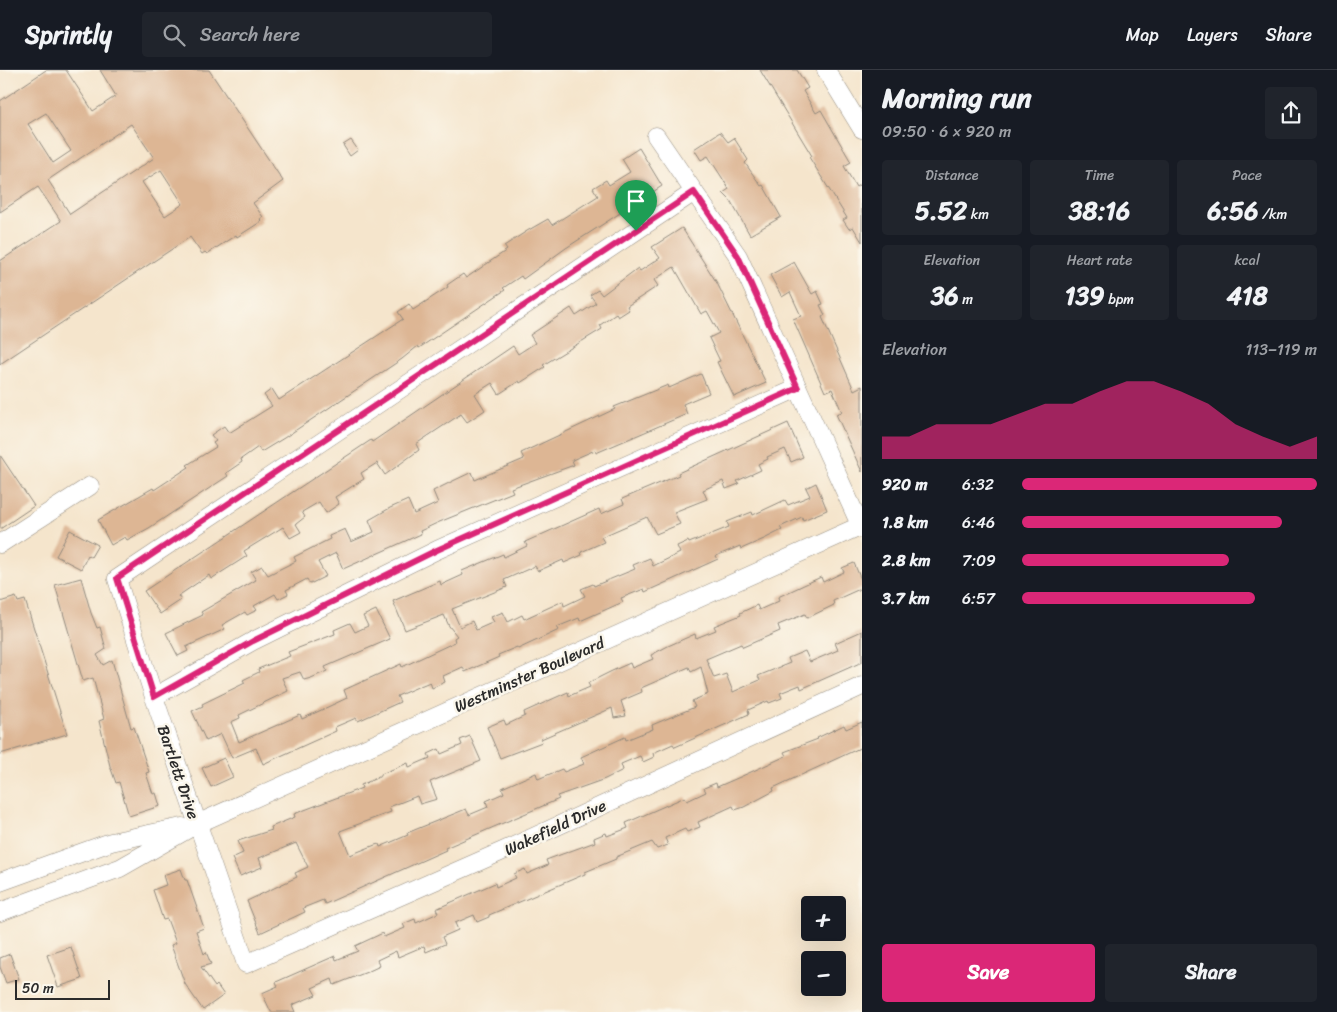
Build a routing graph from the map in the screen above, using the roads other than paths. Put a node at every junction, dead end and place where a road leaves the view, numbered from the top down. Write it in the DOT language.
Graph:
graph roads {
  1 [pos="826,70"];
  2 [pos="862,129"];
  3 [pos="656,136"];
  4 [pos="694,192"];
  5 [pos="798,388"];
  6 [pos="90,486"];
  7 [pos="861,527"];
  8 [pos="0,544"];
  9 [pos="862,686"];
  10 [pos="154,697"];
  11 [pos="197,824"];
  12 [pos="0,882"];
  13 [pos="0,912"];
  14 [pos="246,964"];
  1 -- 2 [label="street"];
  3 -- 4 [label="street"];
  4 -- 5 [label="street"];
  4 -- 10 [label="street, Bartlett Drive"];
  5 -- 7 [label="street"];
  5 -- 10 [label="street"];
  6 -- 8 [label="street"];
  7 -- 11 [label="street, Westminster Boulevard"];
  9 -- 14 [label="street, Wakefield Drive"];
  10 -- 11 [label="street, Bartlett Drive"];
  11 -- 12 [label="street, Westminster Boulevard"];
  11 -- 13 [label="street, Westminster Boulevard"];
  11 -- 14 [label="street, Bartlett Drive"];
}
